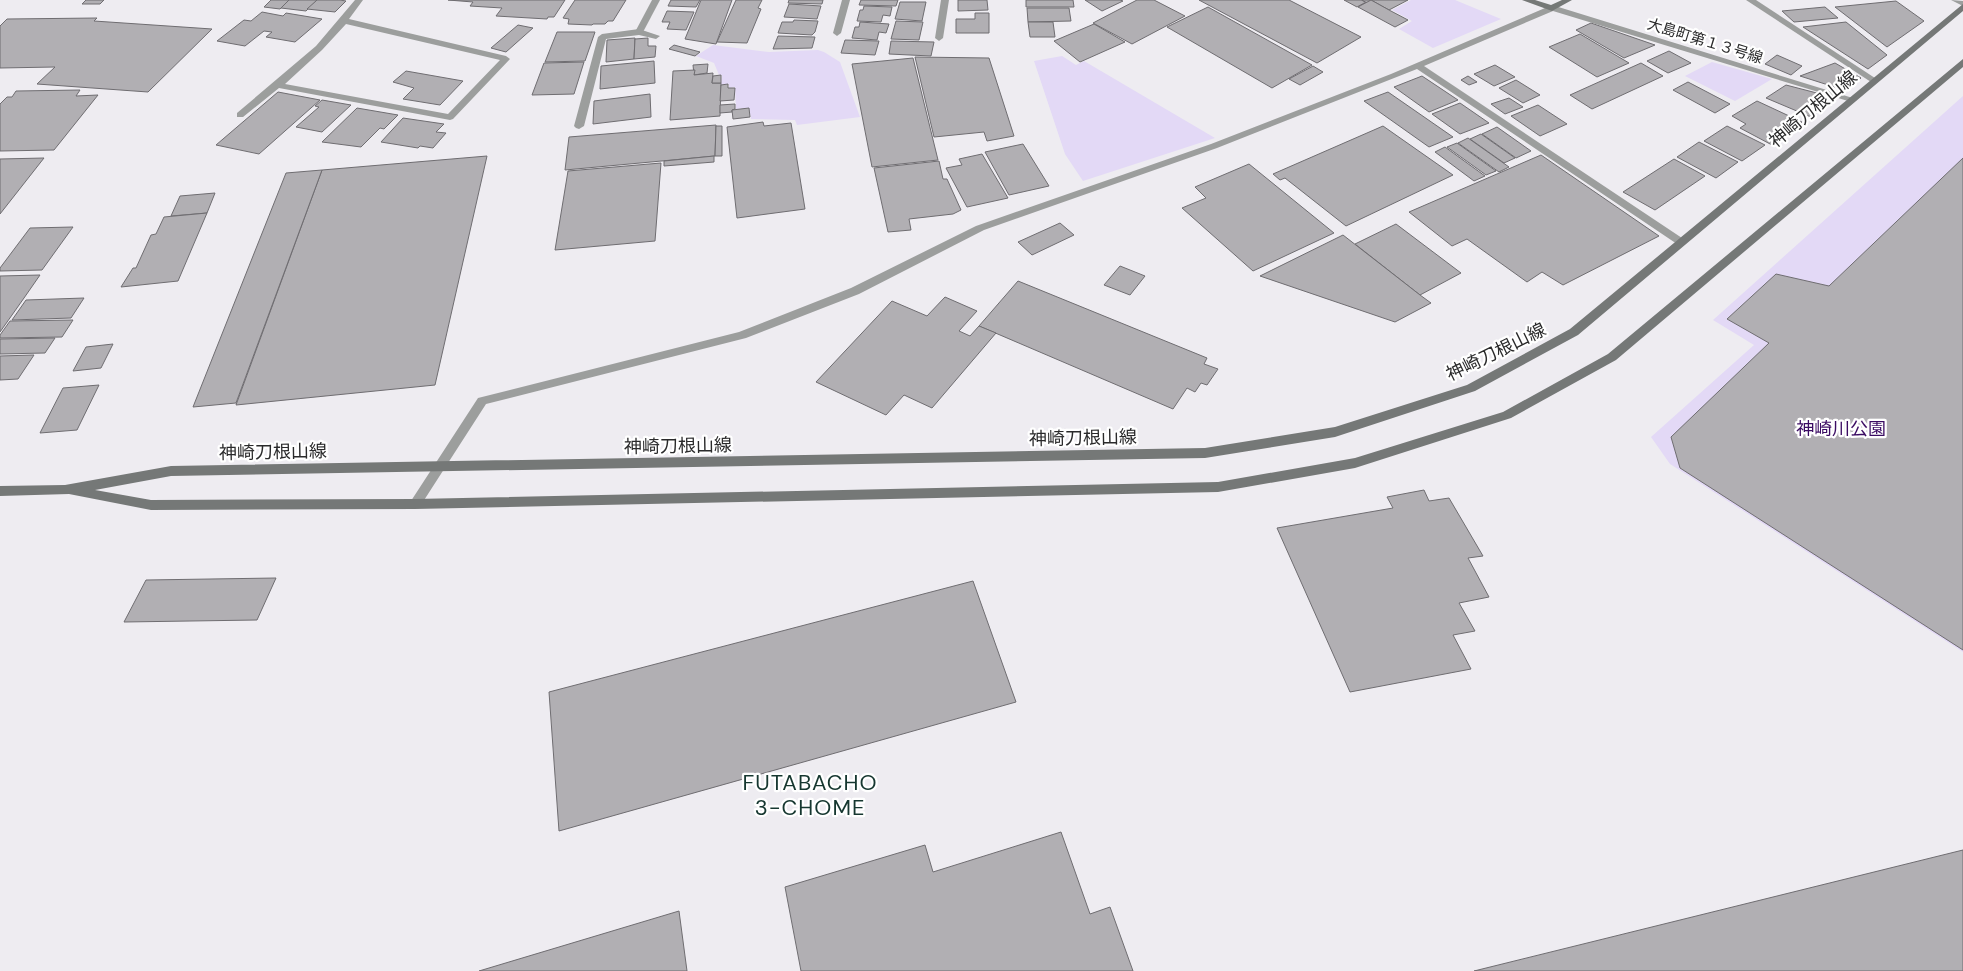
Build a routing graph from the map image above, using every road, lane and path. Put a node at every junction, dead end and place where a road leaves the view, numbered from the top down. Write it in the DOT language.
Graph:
graph roads {
  1 [pos="360,0"];
  2 [pos="656,0"];
  3 [pos="846,0"];
  4 [pos="945,0"];
  5 [pos="1526,0"];
  6 [pos="1568,0"];
  7 [pos="1750,0"];
  8 [pos="1955,0"];
  9 [pos="1963,6"];
  10 [pos="1552,8"];
  11 [pos="345,21"];
  12 [pos="639,32"];
  13 [pos="837,33"];
  14 [pos="656,36"];
  15 [pos="939,38"];
  16 [pos="1963,62"];
  17 [pos="1418,66"];
  18 [pos="1874,80"];
  19 [pos="277,85"];
  20 [pos="1851,99"];
  21 [pos="240,115"];
  22 [pos="579,126"];
  23 [pos="1680,242"];
  24 [pos="440,468"];
  25 [pos="65,490"];
  26 [pos="0,491"];
  27 [pos="415,504"];
  1 -- 11 [label="street"];
  2 -- 12 [label="street"];
  3 -- 13 [label="street"];
  4 -- 15 [label="street"];
  5 -- 10 [label="street"];
  6 -- 10 [label="street"];
  7 -- 18 [label="street"];
  8 -- 9 [label="street"];
  9 -- 18 [label="street, 神崎刀根山線"];
  10 -- 17 [label="street"];
  10 -- 20 [label="street, 大島町第１３号線"];
  11 -- 19 [label="street"];
  11 -- 19 [label="street"];
  12 -- 14 [label="street"];
  12 -- 22 [label="street"];
  16 -- 27 [label="street, 神崎刀根山線"];
  17 -- 23 [label="street"];
  17 -- 24 [label="street"];
  18 -- 20 [label="street, 神崎刀根山線"];
  19 -- 21 [label="street"];
  20 -- 23 [label="street, 神崎刀根山線"];
  23 -- 24 [label="street, 神崎刀根山線"];
  24 -- 25 [label="street, 神崎刀根山線"];
  24 -- 27 [label="street"];
  25 -- 26 [label="street, 神崎刀根山線"];
  25 -- 27 [label="street, 神崎刀根山線"];
}
